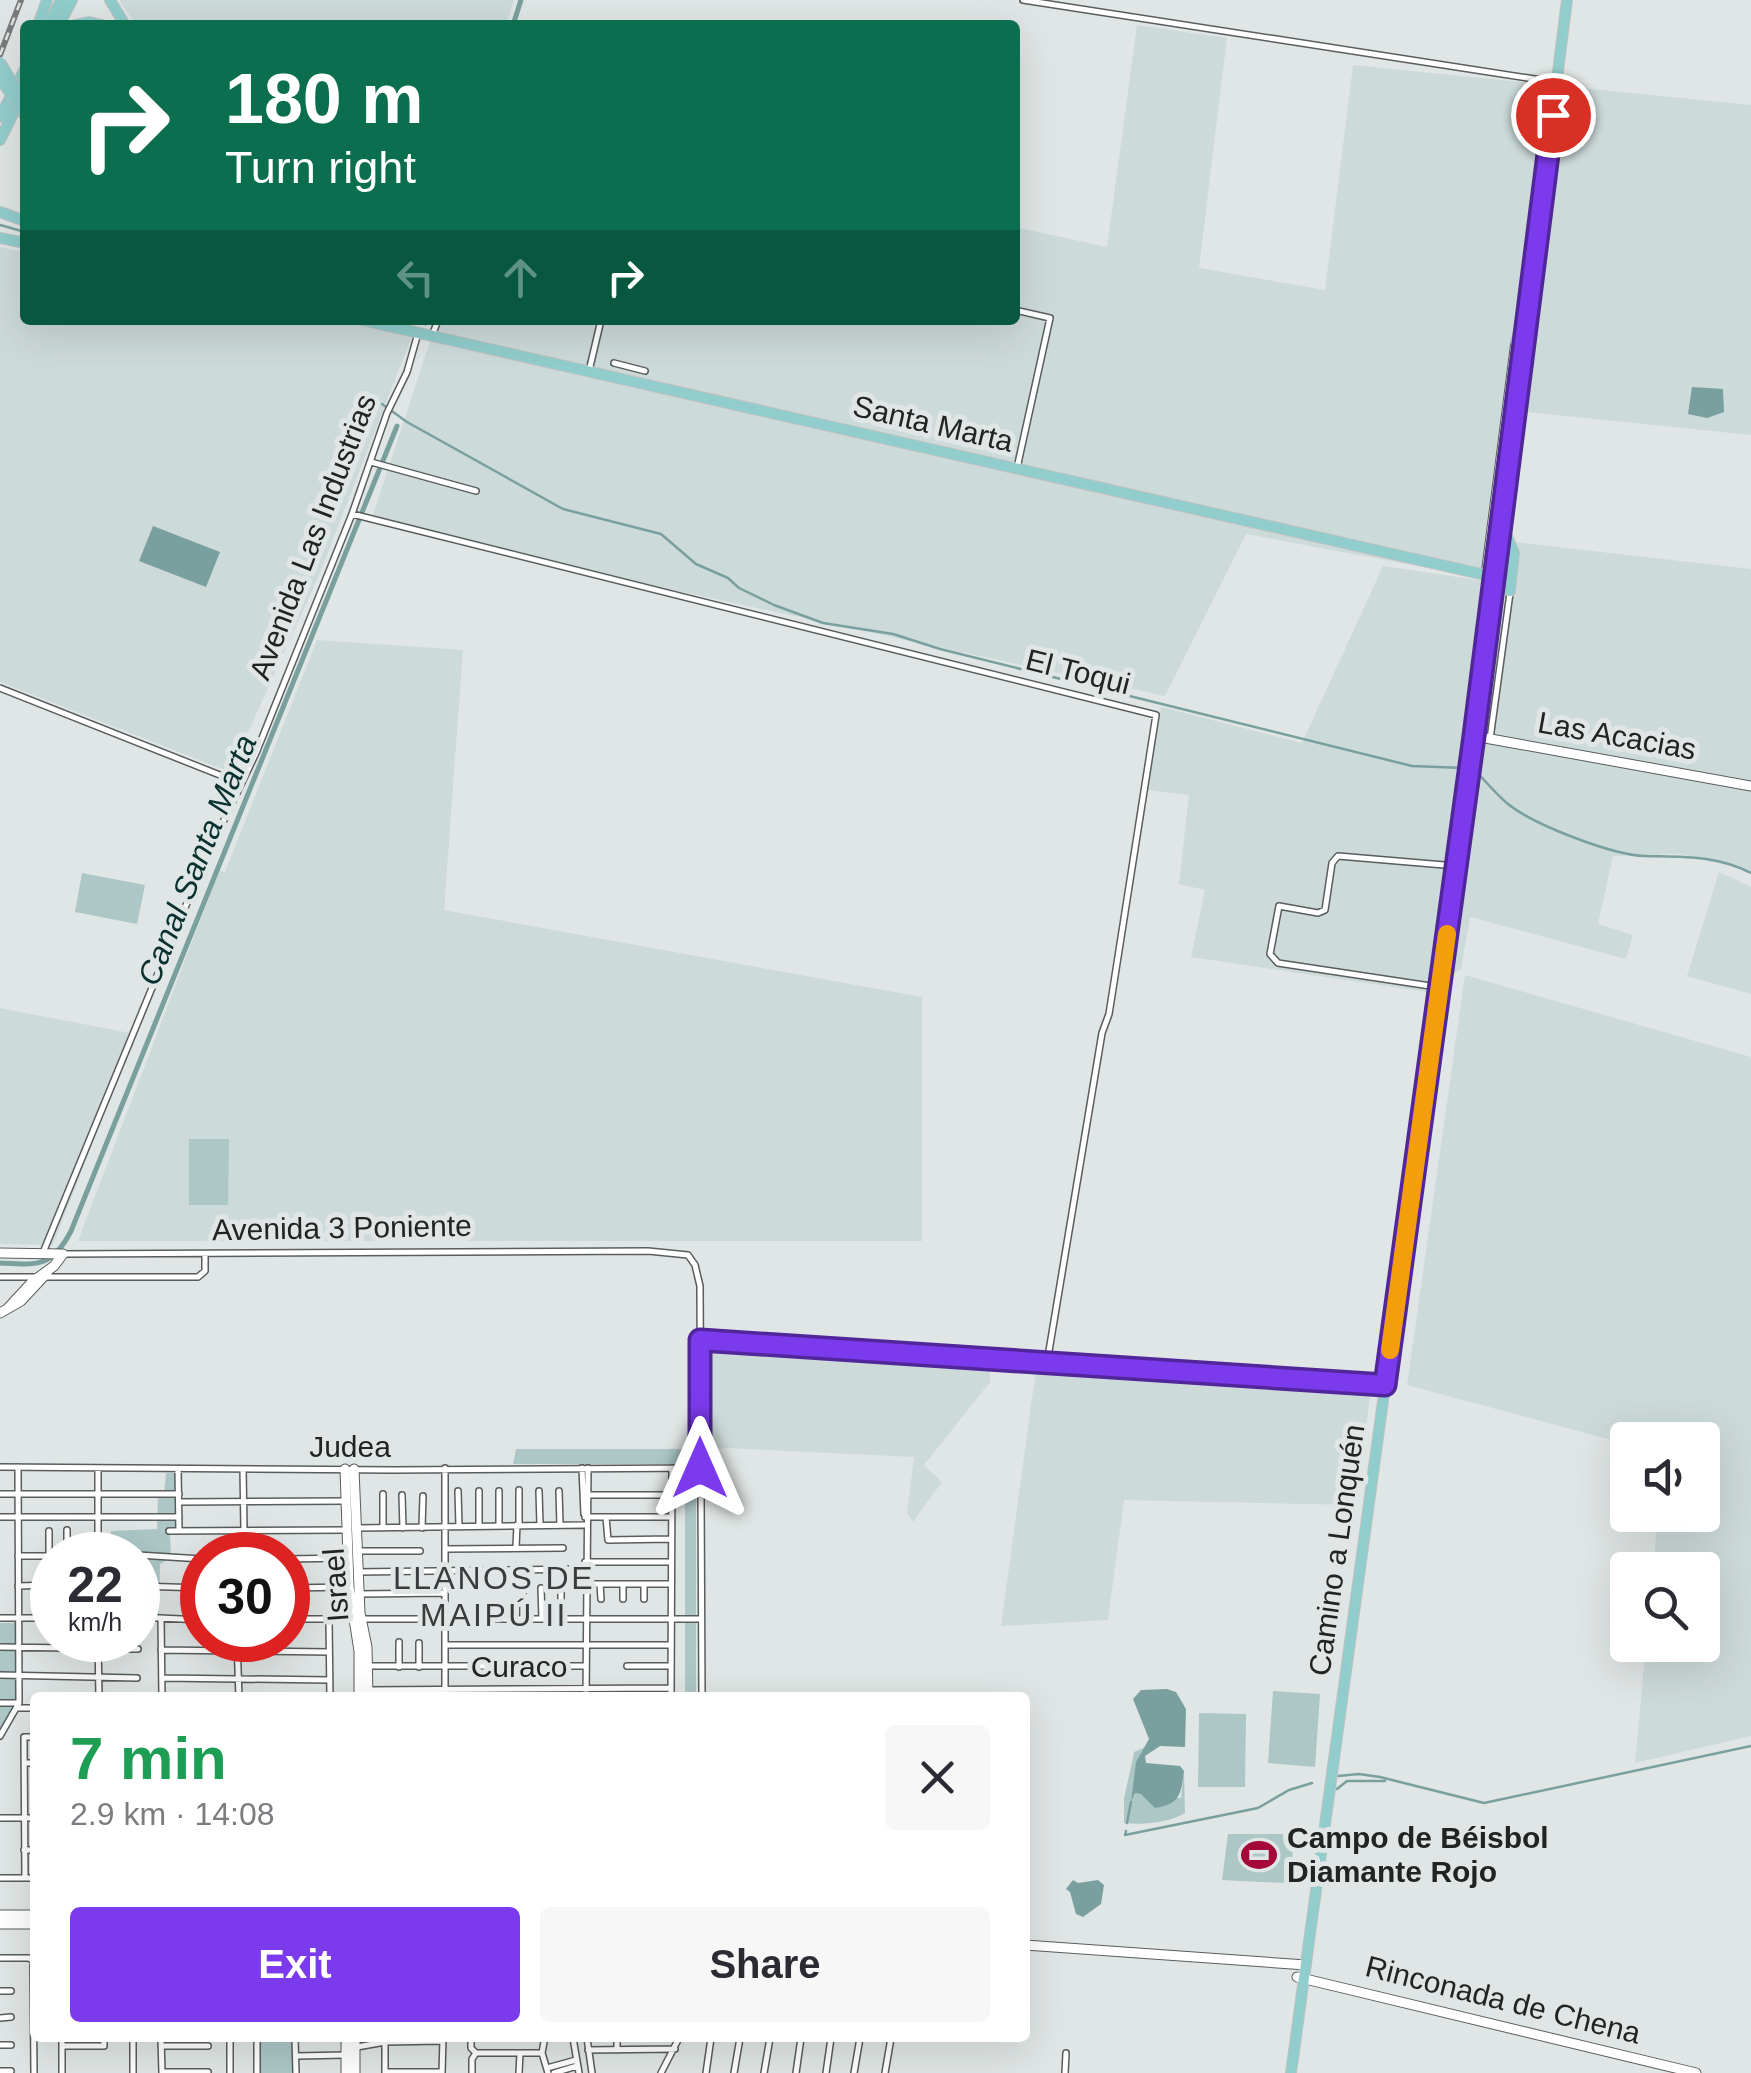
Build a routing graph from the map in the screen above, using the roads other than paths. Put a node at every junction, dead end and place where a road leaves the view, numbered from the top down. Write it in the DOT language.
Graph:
graph roads {
  1 [pos="1023,0"];
  2 [pos="1568,0"];
  3 [pos="0,62"];
  4 [pos="0,78"];
  5 [pos="20,78"];
  6 [pos="1557,83"];
  7 [pos="20,96"];
  8 [pos="20,100"];
  9 [pos="20,108"];
  10 [pos="0,116"];
  11 [pos="0,140"];
  12 [pos="1020,311"];
  13 [pos="1528,314"];
  14 [pos="384,325"];
  15 [pos="436,325"];
  16 [pos="599,325"];
  17 [pos="418,333"];
  18 [pos="432,336"];
  19 [pos="1516,341"];
  20 [pos="614,363"];
  21 [pos="589,371"];
  22 [pos="645,371"];
  23 [pos="371,462"];
  24 [pos="1016,468"];
  25 [pos="476,492"];
  26 [pos="354,515"];
  27 [pos="1501,522"];
  28 [pos="1490,576"];
  29 [pos="1510,590"];
  30 [pos="0,688"];
  31 [pos="1474,736"];
  32 [pos="1490,739"];
  33 [pos="240,784"];
  34 [pos="1751,786"];
  35 [pos="1456,866"];
  36 [pos="1440,987"];
  37 [pos="0,1253"];
  38 [pos="53,1254"];
  39 [pos="206,1255"];
  40 [pos="42,1276"];
  41 [pos="0,1277"];
  42 [pos="4,1310"];
  43 [pos="700,1340"];
  44 [pos="1048,1364"];
  45 [pos="1385,1385"];
  46 [pos="0,1467"];
  47 [pos="18,1467"];
  48 [pos="98,1468"];
  49 [pos="445,1468"];
  50 [pos="585,1468"];
  51 [pos="672,1468"];
  52 [pos="700,1468"];
  53 [pos="243,1469"];
  54 [pos="350,1469"];
  55 [pos="178,1470"];
  56 [pos="499,1490"];
  57 [pos="519,1490"];
  58 [pos="458,1491"];
  59 [pos="479,1491"];
  60 [pos="539,1491"];
  61 [pos="560,1491"];
  62 [pos="18,1492"];
  63 [pos="98,1493"];
  64 [pos="0,1494"];
  65 [pos="179,1494"];
  66 [pos="382,1494"];
  67 [pos="402,1495"];
  68 [pos="588,1495"];
  69 [pos="672,1495"];
  70 [pos="422,1496"];
  71 [pos="244,1501"];
  72 [pos="346,1501"];
  73 [pos="179,1502"];
  74 [pos="179,1516"];
  75 [pos="0,1517"];
  76 [pos="18,1517"];
  77 [pos="98,1517"];
  78 [pos="606,1517"];
  79 [pos="671,1517"];
  80 [pos="585,1521"];
  81 [pos="560,1525"];
  82 [pos="445,1526"];
  83 [pos="459,1526"];
  84 [pos="479,1526"];
  85 [pos="499,1526"];
  86 [pos="518,1526"];
  87 [pos="540,1526"];
  88 [pos="383,1528"];
  89 [pos="403,1528"];
  90 [pos="422,1528"];
  91 [pos="352,1529"];
  92 [pos="244,1530"];
  93 [pos="169,1531"];
  94 [pos="179,1531"];
  95 [pos="98,1532"];
  96 [pos="671,1540"];
  97 [pos="445,1548"];
  98 [pos="516,1548"];
  99 [pos="563,1548"];
  100 [pos="358,1550"];
  101 [pos="420,1551"];
  102 [pos="18,1556"];
  103 [pos="30,1556"];
  104 [pos="310,1558"];
  105 [pos="348,1558"];
  106 [pos="670,1562"];
  107 [pos="585,1566"];
  108 [pos="445,1571"];
  109 [pos="358,1572"];
  110 [pos="585,1584"];
  111 [pos="600,1584"];
  112 [pos="623,1584"];
  113 [pos="644,1584"];
  114 [pos="670,1584"];
  115 [pos="18,1586"];
  116 [pos="30,1586"];
  117 [pos="349,1587"];
  118 [pos="310,1588"];
  119 [pos="541,1588"];
  120 [pos="560,1588"];
  121 [pos="523,1589"];
  122 [pos="445,1593"];
  123 [pos="359,1594"];
  124 [pos="600,1599"];
  125 [pos="622,1599"];
  126 [pos="644,1600"];
  127 [pos="0,1618"];
  128 [pos="18,1618"];
  129 [pos="30,1618"];
  130 [pos="161,1618"];
  131 [pos="670,1618"];
  132 [pos="701,1618"];
  133 [pos="180,1619"];
  134 [pos="310,1619"];
  135 [pos="328,1619"];
  136 [pos="356,1619"];
  137 [pos="445,1619"];
  138 [pos="523,1619"];
  139 [pos="542,1619"];
  140 [pos="561,1619"];
  141 [pos="586,1619"];
  142 [pos="400,1642"];
  143 [pos="419,1643"];
  144 [pos="670,1644"];
  145 [pos="445,1645"];
  146 [pos="586,1645"];
  147 [pos="0,1647"];
  148 [pos="18,1648"];
  149 [pos="30,1648"];
  150 [pos="161,1650"];
  151 [pos="180,1650"];
  152 [pos="310,1652"];
  153 [pos="329,1652"];
  154 [pos="98,1662"];
  155 [pos="238,1662"];
  156 [pos="368,1666"];
  157 [pos="400,1666"];
  158 [pos="445,1666"];
  159 [pos="586,1666"];
  160 [pos="628,1666"];
  161 [pos="670,1666"];
  162 [pos="419,1667"];
  163 [pos="0,1675"];
  164 [pos="19,1676"];
  165 [pos="98,1678"];
  166 [pos="138,1678"];
  167 [pos="162,1678"];
  168 [pos="238,1679"];
  169 [pos="329,1680"];
  170 [pos="670,1688"];
  171 [pos="516,1689"];
  172 [pos="99,1692"];
  173 [pos="162,1692"];
  174 [pos="239,1692"];
  175 [pos="330,1692"];
  176 [pos="365,1692"];
  177 [pos="365,1692"];
  178 [pos="445,1692"];
  179 [pos="473,1692"];
  180 [pos="568,1692"];
  181 [pos="586,1692"];
  182 [pos="603,1692"];
  183 [pos="670,1692"];
  184 [pos="702,1692"];
  185 [pos="0,1703"];
  186 [pos="18,1705"];
  187 [pos="30,1707"];
  188 [pos="0,1736"];
  189 [pos="30,1737"];
  190 [pos="24,1763"];
  191 [pos="30,1763"];
  192 [pos="24,1789"];
  193 [pos="30,1789"];
  194 [pos="0,1818"];
  195 [pos="24,1818"];
  196 [pos="30,1818"];
  197 [pos="24,1850"];
  198 [pos="30,1850"];
  199 [pos="0,1878"];
  200 [pos="24,1878"];
  201 [pos="30,1878"];
  202 [pos="0,1914"];
  203 [pos="30,1914"];
  204 [pos="0,1924"];
  205 [pos="30,1924"];
  206 [pos="1030,1945"];
  207 [pos="0,1958"];
  208 [pos="30,1959"];
  209 [pos="1302,1964"];
  210 [pos="1301,1977"];
  211 [pos="0,1991"];
  212 [pos="10,1991"];
  213 [pos="0,2018"];
  214 [pos="12,2018"];
  215 [pos="34,2042"];
  216 [pos="62,2042"];
  217 [pos="91,2042"];
  218 [pos="104,2042"];
  219 [pos="132,2042"];
  220 [pos="162,2042"];
  221 [pos="230,2042"];
  222 [pos="257,2042"];
  223 [pos="296,2042"];
  224 [pos="379,2042"];
  225 [pos="385,2042"];
  226 [pos="443,2042"];
  227 [pos="472,2042"];
  228 [pos="544,2042"];
  229 [pos="587,2042"];
  230 [pos="617,2042"];
  231 [pos="678,2042"];
  232 [pos="711,2042"];
  233 [pos="739,2042"];
  234 [pos="769,2042"];
  235 [pos="800,2042"];
  236 [pos="830,2042"];
  237 [pos="859,2042"];
  238 [pos="889,2042"];
  239 [pos="351,2044"];
  240 [pos="0,2045"];
  241 [pos="11,2045"];
  242 [pos="62,2046"];
  243 [pos="91,2046"];
  244 [pos="162,2046"];
  245 [pos="208,2046"];
  246 [pos="675,2049"];
  247 [pos="588,2050"];
  248 [pos="617,2050"];
  249 [pos="476,2053"];
  250 [pos="520,2053"];
  251 [pos="542,2053"];
  252 [pos="1066,2053"];
  253 [pos="296,2056"];
  254 [pos="577,2066"];
  255 [pos="0,2071"];
  256 [pos="12,2071"];
  257 [pos="550,2071"];
  258 [pos="162,2072"];
  259 [pos="208,2072"];
  260 [pos="386,2072"];
  261 [pos="442,2072"];
  262 [pos="34,2073"];
  263 [pos="62,2073"];
  264 [pos="133,2073"];
  265 [pos="230,2073"];
  266 [pos="257,2073"];
  267 [pos="296,2073"];
  268 [pos="346,2073"];
  269 [pos="355,2073"];
  270 [pos="472,2073"];
  271 [pos="519,2073"];
  272 [pos="592,2073"];
  273 [pos="661,2073"];
  274 [pos="706,2073"];
  275 [pos="734,2073"];
  276 [pos="764,2073"];
  277 [pos="796,2073"];
  278 [pos="826,2073"];
  279 [pos="854,2073"];
  280 [pos="885,2073"];
  281 [pos="1064,2073"];
  282 [pos="1291,2073"];
  283 [pos="1696,2073"];
  1 -- 6 [label="street"];
  2 -- 6 [label="main road, Camino a Lonquén"];
  3 -- 7 [label="main road, bridge"];
  4 -- 9 [label="main road, bridge"];
  5 -- 10 [label="main road"];
  6 -- 13 [label="main road, Camino a Lonquén"];
  8 -- 11 [label="main road"];
  12 -- 24 [label="street"];
  13 -- 19 [label="main road"];
  13 -- 27 [label="main road, Camino a Lonquén"];
  14 -- 17 [label="main road, Santa Marta"];
  15 -- 18 [label="street"];
  16 -- 21 [label="street"];
  17 -- 18 [label="main road, Santa Marta"];
  17 -- 23 [label="street, Avenida Las Industrias"];
  18 -- 21 [label="main road, Santa Marta"];
  19 -- 28 [label="street, Camino a Lonquén"];
  20 -- 22 [label="street"];
  21 -- 24 [label="main road, Santa Marta"];
  23 -- 25 [label="street"];
  23 -- 26 [label="street, Avenida Las Industrias"];
  24 -- 28 [label="main road, Santa Marta"];
  26 -- 33 [label="street, Avenida Las Industrias"];
  26 -- 44 [label="street, El Toqui"];
  27 -- 28 [label="main road, Camino a Lonquén"];
  27 -- 29 [label="main road"];
  28 -- 31 [label="main road, Camino a Lonquén"];
  29 -- 32 [label="street"];
  30 -- 33 [label="street"];
  31 -- 32 [label="street, Las Acacias"];
  31 -- 35 [label="main road, Camino a Lonquén"];
  32 -- 34 [label="street, Las Acacias"];
  33 -- 38 [label="street, Avenida Las Industrias"];
  35 -- 36 [label="main road, Camino a Lonquén"];
  35 -- 36 [label="street"];
  36 -- 45 [label="main road, Camino a Lonquén"];
  37 -- 38 [label="street, Avenida 3 Poniente"];
  38 -- 39 [label="street, Avenida 3 Poniente"];
  38 -- 40 [label="street, Avenida Las Industrias"];
  39 -- 40 [label="street"];
  39 -- 43 [label="street, Avenida 3 Poniente"];
  40 -- 41 [label="street"];
  40 -- 42 [label="street, Avenida Las Industrias"];
  43 -- 44 [label="street"];
  43 -- 52 [label="street"];
  44 -- 45 [label="street"];
  45 -- 209 [label="main road, Camino a Lonquén"];
  46 -- 47 [label="street, Judea"];
  47 -- 48 [label="street, Judea"];
  47 -- 62 [label="street"];
  48 -- 55 [label="street, Judea"];
  48 -- 63 [label="street"];
  49 -- 50 [label="street, Judea"];
  49 -- 54 [label="street, Judea"];
  49 -- 82 [label="street"];
  50 -- 51 [label="street, Judea"];
  50 -- 68 [label="street"];
  50 -- 80 [label="street"];
  51 -- 52 [label="street, Judea"];
  51 -- 69 [label="street"];
  52 -- 132 [label="street"];
  53 -- 54 [label="street, Judea"];
  53 -- 55 [label="street, Judea"];
  53 -- 71 [label="street"];
  54 -- 72 [label="street, Israel"];
  54 -- 91 [label="street, Israel"];
  55 -- 65 [label="street"];
  56 -- 85 [label="street"];
  57 -- 86 [label="street"];
  58 -- 83 [label="street"];
  59 -- 84 [label="street"];
  60 -- 87 [label="street"];
  61 -- 81 [label="street"];
  62 -- 63 [label="street"];
  62 -- 64 [label="street"];
  62 -- 76 [label="street"];
  63 -- 65 [label="street"];
  63 -- 77 [label="street"];
  65 -- 73 [label="street"];
  66 -- 88 [label="street"];
  67 -- 89 [label="street"];
  68 -- 69 [label="street"];
  68 -- 80 [label="street"];
  69 -- 79 [label="street"];
  70 -- 90 [label="street"];
  71 -- 72 [label="street"];
  71 -- 73 [label="street"];
  71 -- 92 [label="street"];
  72 -- 91 [label="street, Israel"];
  73 -- 74 [label="street"];
  74 -- 77 [label="street"];
  74 -- 94 [label="street"];
  75 -- 76 [label="street"];
  76 -- 77 [label="street"];
  76 -- 102 [label="street"];
  77 -- 95 [label="street"];
  78 -- 79 [label="street"];
  78 -- 80 [label="street"];
  78 -- 96 [label="street"];
  79 -- 96 [label="street"];
  80 -- 81 [label="street"];
  80 -- 107 [label="street"];
  81 -- 87 [label="street"];
  82 -- 83 [label="street"];
  82 -- 90 [label="street"];
  82 -- 97 [label="street"];
  83 -- 84 [label="street"];
  84 -- 85 [label="street"];
  85 -- 86 [label="street"];
  86 -- 87 [label="street"];
  86 -- 98 [label="street"];
  88 -- 89 [label="street"];
  88 -- 91 [label="street"];
  89 -- 90 [label="street"];
  91 -- 92 [label="street"];
  91 -- 100 [label="street, Israel"];
  91 -- 105 [label="street, Israel"];
  92 -- 94 [label="street"];
  93 -- 94 [label="street"];
  96 -- 106 [label="street"];
  97 -- 98 [label="street"];
  97 -- 108 [label="street"];
  98 -- 99 [label="street"];
  100 -- 101 [label="street"];
  100 -- 109 [label="street, Israel"];
  102 -- 103 [label="street"];
  102 -- 115 [label="street"];
  104 -- 105 [label="street"];
  105 -- 117 [label="street, Israel"];
  106 -- 107 [label="street"];
  106 -- 114 [label="street"];
  107 -- 108 [label="street"];
  107 -- 110 [label="street"];
  108 -- 109 [label="street"];
  108 -- 122 [label="street"];
  109 -- 123 [label="street, Israel"];
  110 -- 111 [label="street"];
  110 -- 141 [label="street"];
  111 -- 112 [label="street"];
  111 -- 124 [label="street"];
  112 -- 113 [label="street"];
  112 -- 125 [label="street"];
  113 -- 114 [label="street"];
  113 -- 126 [label="street"];
  114 -- 131 [label="street"];
  115 -- 116 [label="street"];
  115 -- 128 [label="street"];
  117 -- 118 [label="street"];
  117 -- 136 [label="street, Israel"];
  119 -- 139 [label="street"];
  120 -- 140 [label="street"];
  121 -- 138 [label="street"];
  122 -- 123 [label="street"];
  122 -- 137 [label="street"];
  123 -- 136 [label="street, Israel"];
  127 -- 128 [label="street"];
  128 -- 129 [label="street"];
  128 -- 148 [label="street"];
  130 -- 133 [label="street"];
  130 -- 150 [label="street"];
  131 -- 132 [label="street"];
  131 -- 141 [label="street"];
  131 -- 144 [label="street"];
  132 -- 184 [label="street"];
  134 -- 135 [label="street"];
  135 -- 136 [label="street"];
  135 -- 153 [label="street"];
  136 -- 137 [label="street"];
  136 -- 156 [label="street, Israel"];
  136 -- 176 [label="street, Israel"];
  137 -- 138 [label="street"];
  137 -- 145 [label="street"];
  138 -- 139 [label="street"];
  139 -- 140 [label="street"];
  140 -- 141 [label="street"];
  141 -- 146 [label="street"];
  142 -- 157 [label="street"];
  143 -- 162 [label="street"];
  144 -- 146 [label="street"];
  144 -- 161 [label="street"];
  145 -- 146 [label="street"];
  145 -- 158 [label="street"];
  146 -- 159 [label="street"];
  147 -- 148 [label="street"];
  148 -- 149 [label="street"];
  148 -- 164 [label="street"];
  150 -- 151 [label="street"];
  150 -- 167 [label="street"];
  152 -- 153 [label="street"];
  153 -- 169 [label="street"];
  154 -- 165 [label="street"];
  155 -- 168 [label="street"];
  156 -- 157 [label="street"];
  156 -- 177 [label="street, Israel"];
  157 -- 162 [label="street"];
  158 -- 159 [label="street"];
  158 -- 162 [label="street"];
  158 -- 178 [label="street"];
  159 -- 181 [label="street"];
  160 -- 161 [label="street"];
  161 -- 170 [label="street"];
  163 -- 164 [label="street"];
  164 -- 165 [label="street"];
  164 -- 186 [label="street"];
  165 -- 166 [label="street"];
  165 -- 172 [label="street"];
  167 -- 168 [label="street"];
  167 -- 173 [label="street"];
  168 -- 169 [label="street"];
  168 -- 174 [label="street"];
  169 -- 175 [label="street"];
  170 -- 182 [label="street, Curaco"];
  170 -- 183 [label="street"];
  171 -- 179 [label="street, Curaco"];
  171 -- 180 [label="street, Curaco"];
  185 -- 186 [label="street"];
  186 -- 187 [label="street"];
  186 -- 188 [label="street"];
  189 -- 190 [label="street"];
  190 -- 191 [label="street"];
  190 -- 192 [label="street"];
  192 -- 193 [label="street"];
  192 -- 195 [label="street"];
  194 -- 195 [label="street"];
  195 -- 196 [label="street"];
  195 -- 197 [label="street"];
  197 -- 198 [label="street"];
  197 -- 200 [label="street"];
  199 -- 200 [label="street"];
  200 -- 201 [label="street"];
  202 -- 203 [label="street"];
  204 -- 205 [label="street"];
  206 -- 209 [label="street"];
  207 -- 208 [label="street"];
  209 -- 210 [label="main road, Camino a Lonquén"];
  210 -- 282 [label="main road, Camino a Lonquén"];
  210 -- 283 [label="street, Rinconada de Chena"];
  211 -- 212 [label="street"];
  213 -- 214 [label="street"];
  215 -- 262 [label="street"];
  216 -- 242 [label="street"];
  217 -- 243 [label="street"];
  218 -- 243 [label="street"];
  219 -- 264 [label="street"];
  220 -- 244 [label="street"];
  221 -- 265 [label="street"];
  222 -- 266 [label="street"];
  223 -- 253 [label="street"];
  224 -- 239 [label="street"];
  225 -- 260 [label="street"];
  226 -- 261 [label="street"];
  227 -- 249 [label="street"];
  228 -- 251 [label="street"];
  229 -- 247 [label="street"];
  230 -- 248 [label="street"];
  231 -- 246 [label="street"];
  232 -- 274 [label="street"];
  233 -- 275 [label="street"];
  234 -- 276 [label="street"];
  235 -- 277 [label="street"];
  236 -- 278 [label="street"];
  237 -- 279 [label="street"];
  238 -- 280 [label="street"];
  239 -- 253 [label="street"];
  239 -- 268 [label="street"];
  239 -- 269 [label="street"];
  240 -- 241 [label="street"];
  242 -- 243 [label="street"];
  242 -- 263 [label="street"];
  244 -- 245 [label="street"];
  244 -- 258 [label="street"];
  246 -- 248 [label="street"];
  246 -- 273 [label="street"];
  247 -- 248 [label="street"];
  247 -- 272 [label="street"];
  249 -- 250 [label="street"];
  249 -- 270 [label="street"];
  250 -- 251 [label="street"];
  250 -- 271 [label="street"];
  251 -- 257 [label="street"];
  252 -- 281 [label="street"];
  253 -- 267 [label="street"];
  254 -- 257 [label="street"];
  255 -- 256 [label="street"];
  258 -- 259 [label="street"];
  260 -- 261 [label="street"];
}
